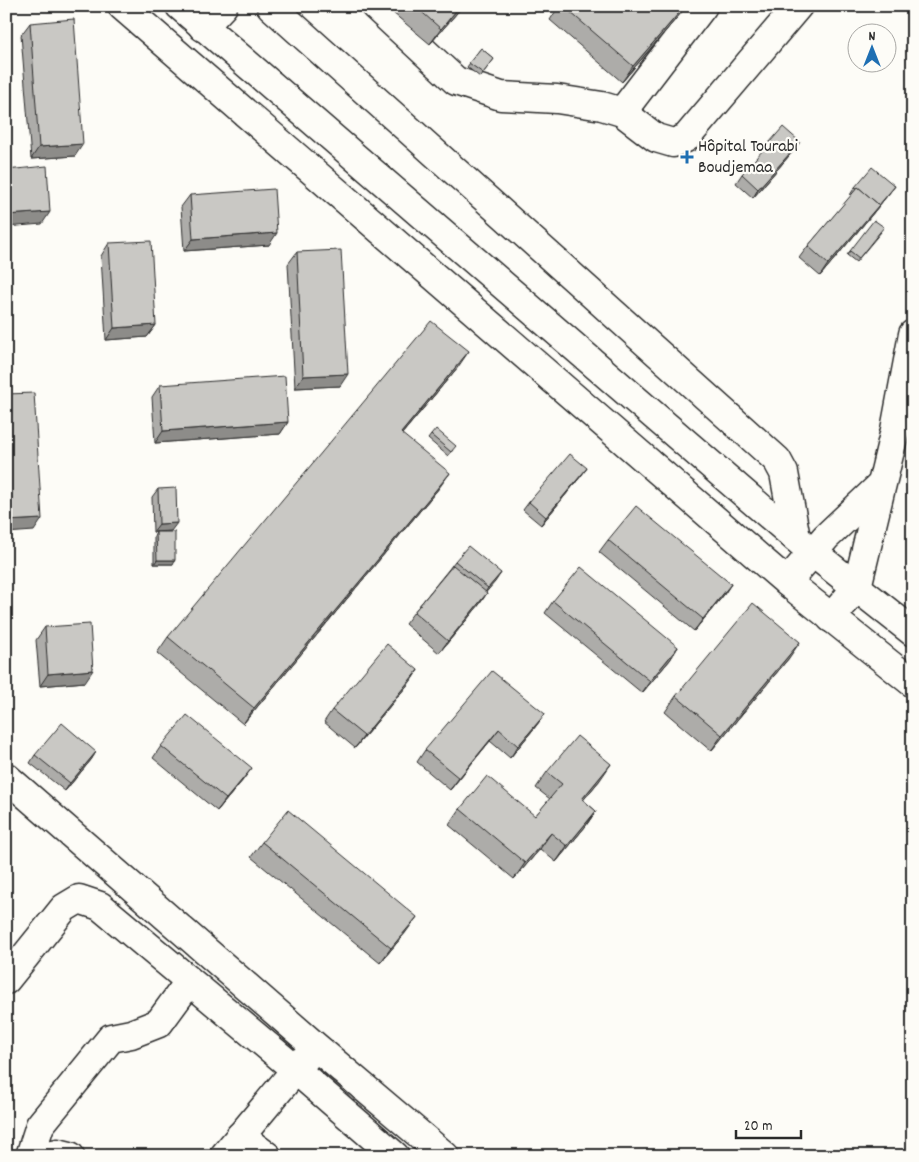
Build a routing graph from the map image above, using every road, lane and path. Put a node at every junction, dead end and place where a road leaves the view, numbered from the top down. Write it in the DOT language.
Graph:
graph roads {
  1 [pos="122,6"];
  2 [pos="180,6"];
  3 [pos="223,6"];
  4 [pos="271,6"];
  5 [pos="375,6"];
  6 [pos="703,6"];
  7 [pos="798,6"];
  8 [pos="203,27"];
  9 [pos="622,112"];
  10 [pos="913,334"];
  11 [pos="880,485"];
  12 [pos="804,545"];
  13 [pos="787,582"];
  14 [pos="857,587"];
  15 [pos="831,618"];
  16 [pos="913,632"];
  17 [pos="913,683"];
  18 [pos="6,777"];
  19 [pos="6,980"];
  20 [pos="189,982"];
  21 [pos="315,1046"];
  22 [pos="296,1070"];
  23 [pos="232,1146"];
  24 [pos="30,1156"];
  25 [pos="43,1156"];
  26 [pos="70,1156"];
  27 [pos="267,1156"];
  28 [pos="395,1156"];
  29 [pos="445,1156"];
  1 -- 13 [label="street"];
  2 -- 8 [label="street"];
  3 -- 8 [label="street"];
  4 -- 12 [label="street"];
  5 -- 9 [label="street"];
  6 -- 9 [label="street"];
  7 -- 9 [label="street"];
  8 -- 12 [label="street"];
  10 -- 11 [label="street"];
  11 -- 12 [label="street"];
  11 -- 14 [label="street"];
  12 -- 13 [label="street"];
  12 -- 14 [label="street"];
  13 -- 15 [label="street"];
  14 -- 15 [label="street"];
  14 -- 16 [label="street"];
  15 -- 17 [label="street"];
  18 -- 21 [label="street"];
  19 -- 20 [label="street"];
  20 -- 22 [label="street"];
  20 -- 24 [label="street"];
  21 -- 22 [label="street"];
  21 -- 29 [label="street"];
  22 -- 23 [label="street"];
  22 -- 28 [label="street"];
  23 -- 27 [label="street"];
  25 -- 26 [label="street"];
}
